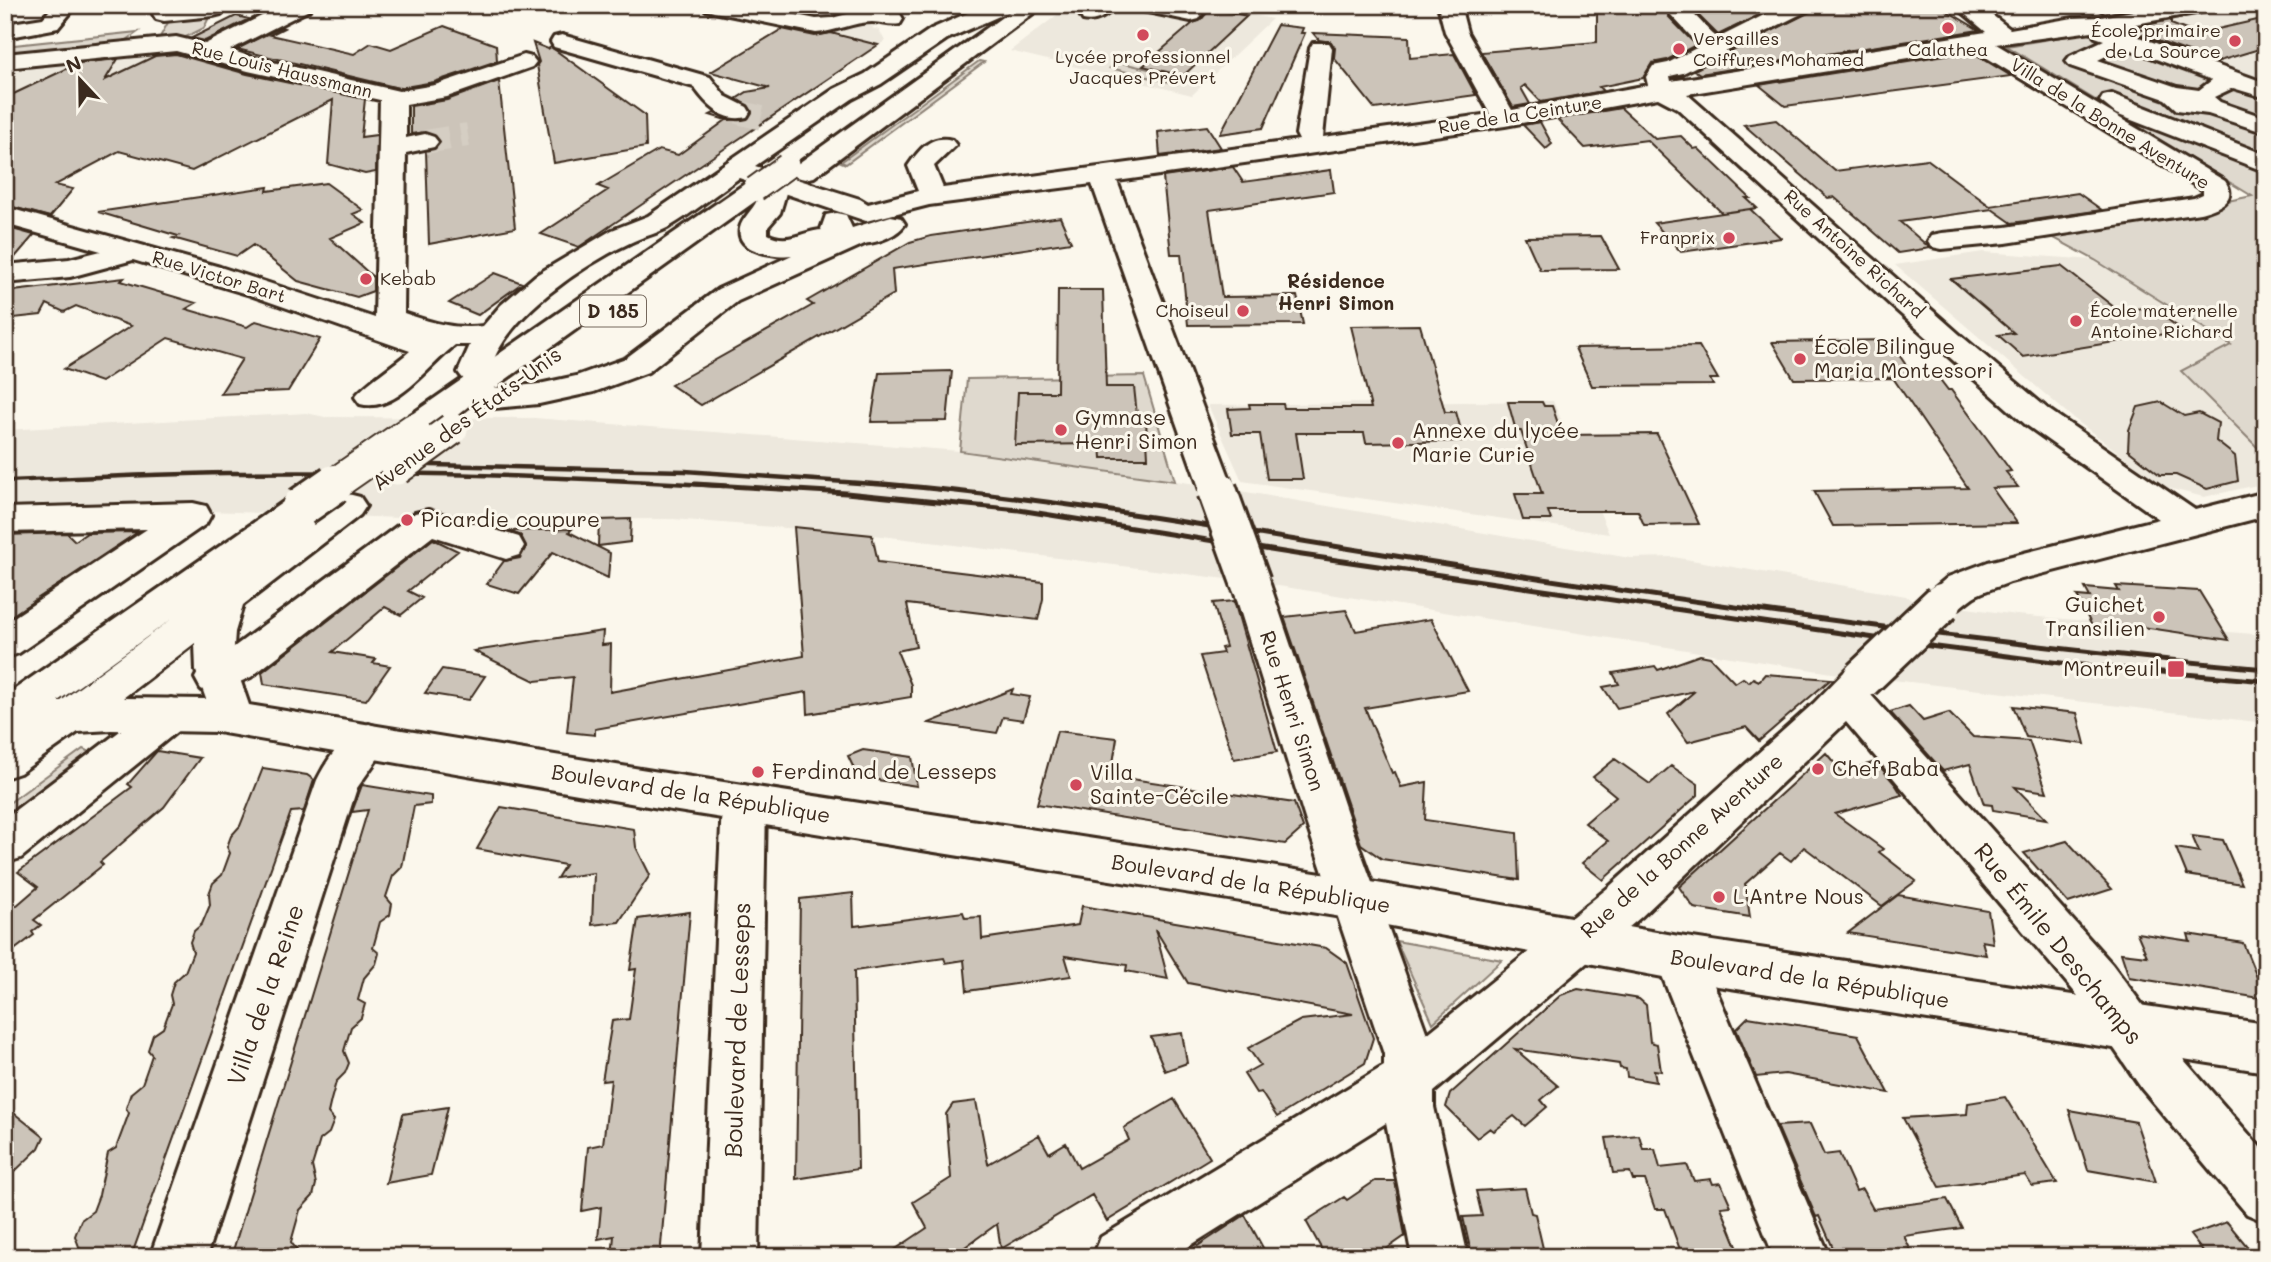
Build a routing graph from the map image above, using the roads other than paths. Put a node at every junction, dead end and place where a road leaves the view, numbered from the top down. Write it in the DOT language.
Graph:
graph roads {
  1 [pos="65,5"];
  2 [pos="214,5"];
  3 [pos="301,5"];
  4 [pos="714,5"];
  5 [pos="1007,5"];
  6 [pos="1032,5"];
  7 [pos="1146,5"];
  8 [pos="1449,5"];
  9 [pos="1761,5"];
  10 [pos="1965,5"];
  11 [pos="2201,5"];
  12 [pos="2156,6"];
  13 [pos="1792,9"];
  14 [pos="166,10"];
  15 [pos="778,11"];
  16 [pos="1681,14"];
  17 [pos="1191,15"];
  18 [pos="2073,25"];
  19 [pos="5,31"];
  20 [pos="1975,41"];
  21 [pos="2012,41"];
  22 [pos="562,42"];
  23 [pos="145,46"];
  24 [pos="1717,47"];
  25 [pos="1321,48"];
  26 [pos="209,51"];
  27 [pos="5,61"];
  28 [pos="524,62"];
  29 [pos="2069,65"];
  30 [pos="2231,79"];
  31 [pos="1676,86"];
  32 [pos="2266,91"];
  33 [pos="834,92"];
  34 [pos="394,99"];
  35 [pos="2193,101"];
  36 [pos="738,112"];
  37 [pos="1505,119"];
  38 [pos="2157,122"];
  39 [pos="2266,126"];
  40 [pos="425,142"];
  41 [pos="943,145"];
  42 [pos="1314,146"];
  43 [pos="394,148"];
  44 [pos="2264,162"];
  45 [pos="1102,175"];
  46 [pos="803,177"];
  47 [pos="755,184"];
  48 [pos="965,194"];
  49 [pos="933,196"];
  50 [pos="5,215"];
  51 [pos="856,224"];
  52 [pos="622,236"];
  53 [pos="1942,241"];
  54 [pos="134,251"];
  55 [pos="5,274"];
  56 [pos="390,298"];
  57 [pos="344,315"];
  58 [pos="438,343"];
  59 [pos="488,367"];
  60 [pos="371,397"];
  61 [pos="2266,504"];
  62 [pos="5,520"];
  63 [pos="2174,527"];
  64 [pos="506,546"];
  65 [pos="228,595"];
  66 [pos="5,643"];
  67 [pos="113,683"];
  68 [pos="1854,687"];
  69 [pos="38,702"];
  70 [pos="223,705"];
  71 [pos="171,714"];
  72 [pos="5,720"];
  73 [pos="369,741"];
  74 [pos="5,761"];
  75 [pos="744,803"];
  76 [pos="5,844"];
  77 [pos="1354,899"];
  78 [pos="1577,940"];
  79 [pos="1679,958"];
  80 [pos="2131,1028"];
  81 [pos="2266,1048"];
  82 [pos="1410,1080"];
  83 [pos="2266,1195"];
  84 [pos="178,1257"];
  85 [pos="730,1257"];
  86 [pos="1121,1257"];
  87 [pos="1440,1257"];
  88 [pos="1802,1257"];
  1 -- 19 [label="street"];
  2 -- 14 [label="street"];
  3 -- 26 [label="street"];
  4 -- 15 [label="street"];
  5 -- 33 [label="street, Avenue des États-Unis"];
  5 -- 46 [label="street, Avenue des États-Unis / D 185"];
  6 -- 46 [label="street, Avenue des États-Unis / D 185"];
  7 -- 17 [label="street"];
  8 -- 37 [label="street"];
  9 -- 13 [label="street"];
  10 -- 21 [label="street"];
  11 -- 18 [label="street, Rue de la Ceinture"];
  12 -- 18 [label="street, Rue de la Ceinture"];
  13 -- 24 [label="street"];
  14 -- 23 [label="street"];
  15 -- 33 [label="street, Avenue des États-Unis"];
  16 -- 24 [label="street"];
  18 -- 21 [label="street, Rue de la Ceinture"];
  20 -- 21 [label="street, Rue de la Ceinture"];
  20 -- 31 [label="street, Rue de la Ceinture"];
  20 -- 53 [label="street, Villa de la Bonne Aventure"];
  21 -- 29 [label="street"];
  22 -- 36 [label="street"];
  23 -- 26 [label="street, Rue Louis Haussmann"];
  23 -- 27 [label="street, Rue Louis Haussmann"];
  24 -- 31 [label="street"];
  25 -- 42 [label="street"];
  26 -- 34 [label="street, Rue Louis Haussmann"];
  28 -- 34 [label="street"];
  29 -- 30 [label="street"];
  29 -- 35 [label="street"];
  29 -- 38 [label="street"];
  30 -- 32 [label="street"];
  30 -- 35 [label="street"];
  31 -- 37 [label="street, Rue de la Ceinture"];
  31 -- 63 [label="street, Rue Antoine Richard"];
  33 -- 47 [label="street, Avenue des États-Unis"];
  33 -- 52 [label="street, Avenue des États-Unis"];
  34 -- 43 [label="street, Rue Louis Haussmann"];
  35 -- 38 [label="street"];
  35 -- 39 [label="street"];
  37 -- 42 [label="street, Rue de la Ceinture"];
  38 -- 44 [label="street"];
  40 -- 43 [label="street"];
  41 -- 49 [label="street"];
  42 -- 45 [label="street, Rue de la Ceinture"];
  43 -- 56 [label="street, Rue Louis Haussmann"];
  45 -- 48 [label="street, Rue de la Ceinture"];
  45 -- 77 [label="street, Rue Henri Simon, bridge"];
  46 -- 47 [label="street"];
  46 -- 47 [label="street, Avenue des États-Unis / D 185"];
  46 -- 51 [label="street"];
  47 -- 51 [label="street"];
  47 -- 52 [label="street, Avenue des États-Unis"];
  47 -- 59 [label="street, Avenue des États-Unis / D 185"];
  48 -- 49 [label="street, Rue de la Ceinture"];
  48 -- 51 [label="street, Rue de la Ceinture"];
  49 -- 51 [label="street, Rue de la Ceinture"];
  50 -- 54 [label="street, Rue Victor Bart"];
  51 -- 59 [label="street"];
  52 -- 59 [label="street, Avenue des États-Unis"];
  54 -- 55 [label="street"];
  54 -- 57 [label="street, Rue Victor Bart"];
  56 -- 57 [label="street"];
  56 -- 58 [label="street"];
  57 -- 58 [label="street, Rue Victor Bart"];
  58 -- 59 [label="street, Avenue des États-Unis"];
  58 -- 60 [label="street"];
  59 -- 65 [label="street, Avenue des États-Unis / D 185, bridge"];
  59 -- 69 [label="street, Avenue des États-Unis / D 185, bridge"];
  61 -- 63 [label="street, Rue de la Bonne Aventure"];
  62 -- 66 [label="street"];
  63 -- 68 [label="street, Rue de la Bonne Aventure, bridge"];
  64 -- 70 [label="street"];
  65 -- 67 [label="street, Avenue des États-Unis / D 185"];
  65 -- 70 [label="street"];
  67 -- 69 [label="street, Avenue des États-Unis / D 185"];
  67 -- 70 [label="street, Boulevard de la République"];
  68 -- 78 [label="street, Rue de la Bonne Aventure"];
  68 -- 80 [label="street, Rue Émile Deschamps"];
  69 -- 71 [label="street, Boulevard de la République"];
  69 -- 72 [label="street, Boulevard de la République"];
  69 -- 74 [label="street, Avenue des États-Unis / D 185"];
  70 -- 71 [label="street, Boulevard de la République"];
  70 -- 73 [label="street, Boulevard de la République"];
  71 -- 76 [label="street"];
  73 -- 75 [label="street, Boulevard de la République"];
  73 -- 84 [label="street, Villa de la Reine"];
  75 -- 77 [label="street, Boulevard de la République"];
  75 -- 85 [label="street, Boulevard de Lesseps"];
  77 -- 78 [label="street, Boulevard de la République"];
  77 -- 82 [label="street, Rue Henri Simon"];
  78 -- 79 [label="street, Boulevard de la République"];
  78 -- 82 [label="street, Rue de la Bonne Aventure"];
  79 -- 80 [label="street, Boulevard de la République"];
  79 -- 88 [label="street"];
  80 -- 81 [label="street, Boulevard de la République"];
  80 -- 83 [label="street, Rue Émile Deschamps"];
  82 -- 86 [label="street, Rue de la Bonne Aventure"];
  82 -- 87 [label="street, Rue Henri Simon"];
}
